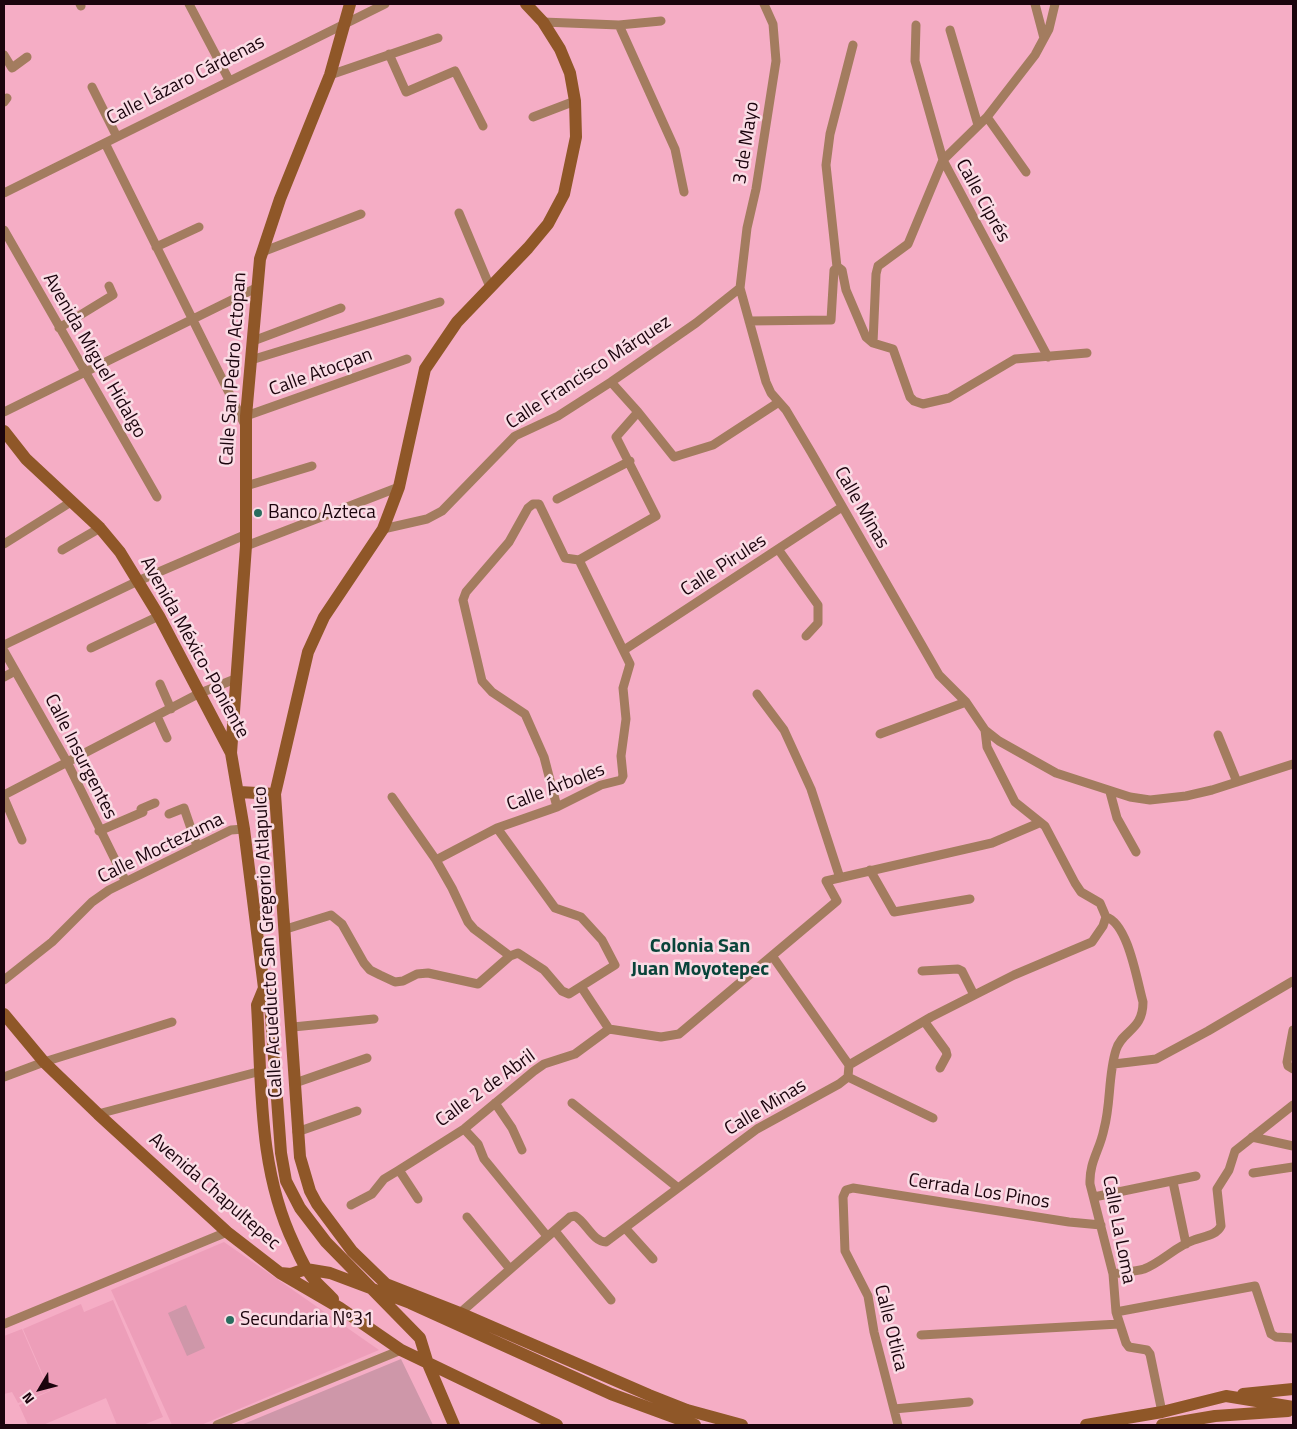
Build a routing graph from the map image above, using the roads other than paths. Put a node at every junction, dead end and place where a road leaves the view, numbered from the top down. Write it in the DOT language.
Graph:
graph roads {
  1 [pos="189,4"];
  2 [pos="350,4"];
  3 [pos="385,4"];
  4 [pos="526,4"];
  5 [pos="764,4"];
  6 [pos="1034,4"];
  7 [pos="1055,4"];
  8 [pos="661,21"];
  9 [pos="543,22"];
  10 [pos="346,23"];
  11 [pos="619,25"];
  12 [pos="916,25"];
  13 [pos="950,30"];
  14 [pos="438,38"];
  15 [pos="1044,38"];
  16 [pos="853,45"];
  17 [pos="389,54"];
  18 [pos="4,55"];
  19 [pos="27,57"];
  20 [pos="330,75"];
  21 [pos="229,80"];
  22 [pos="92,87"];
  23 [pos="575,101"];
  24 [pos="533,117"];
  25 [pos="987,117"];
  26 [pos="978,125"];
  27 [pos="483,126"];
  28 [pos="117,137"];
  29 [pos="105,143"];
  30 [pos="943,160"];
  31 [pos="1026,172"];
  32 [pos="684,192"];
  33 [pos="4,193"];
  34 [pos="459,213"];
  35 [pos="361,214"];
  36 [pos="199,227"];
  37 [pos="4,230"];
  38 [pos="156,247"];
  39 [pos="262,252"];
  40 [pos="837,266"];
  41 [pos="109,286"];
  42 [pos="258,287"];
  43 [pos="490,287"];
  44 [pos="740,288"];
  45 [pos="440,302"];
  46 [pos="341,308"];
  47 [pos="191,320"];
  48 [pos="749,321"];
  49 [pos="59,328"];
  50 [pos="253,341"];
  51 [pos="873,343"];
  52 [pos="1087,353"];
  53 [pos="1048,357"];
  54 [pos="407,359"];
  55 [pos="251,360"];
  56 [pos="85,372"];
  57 [pos="611,382"];
  58 [pos="779,402"];
  59 [pos="4,412"];
  60 [pos="638,412"];
  61 [pos="246,422"];
  62 [pos="4,431"];
  63 [pos="630,461"];
  64 [pos="312,466"];
  65 [pos="246,486"];
  66 [pos="399,487"];
  67 [pos="157,497"];
  68 [pos="557,499"];
  69 [pos="71,502"];
  70 [pos="842,507"];
  71 [pos="100,528"];
  72 [pos="383,529"];
  73 [pos="247,540"];
  74 [pos="4,544"];
  75 [pos="778,549"];
  76 [pos="62,550"];
  77 [pos="579,560"];
  78 [pos="138,581"];
  79 [pos="158,616"];
  80 [pos="806,636"];
  81 [pos="4,645"];
  82 [pos="91,648"];
  83 [pos="4,650"];
  84 [pos="624,650"];
  85 [pos="15,671"];
  86 [pos="4,677"];
  87 [pos="235,679"];
  88 [pos="160,684"];
  89 [pos="198,694"];
  90 [pos="757,694"];
  91 [pos="966,702"];
  92 [pos="171,709"];
  93 [pos="157,716"];
  94 [pos="985,730"];
  95 [pos="880,734"];
  96 [pos="1218,735"];
  97 [pos="167,738"];
  98 [pos="231,753"];
  99 [pos="67,762"];
  100 [pos="1293,764"];
  101 [pos="1237,782"];
  102 [pos="239,792"];
  103 [pos="1110,792"];
  104 [pos="276,794"];
  105 [pos="4,796"];
  106 [pos="392,797"];
  107 [pos="154,803"];
  108 [pos="557,807"];
  109 [pos="169,814"];
  110 [pos="1039,823"];
  111 [pos="497,828"];
  112 [pos="244,829"];
  113 [pos="100,831"];
  114 [pos="22,840"];
  115 [pos="197,846"];
  116 [pos="1136,852"];
  117 [pos="436,860"];
  118 [pos="870,870"];
  119 [pos="840,878"];
  120 [pos="124,880"];
  121 [pos="970,899"];
  122 [pos="1106,916"];
  123 [pos="286,929"];
  124 [pos="510,956"];
  125 [pos="773,957"];
  126 [pos="922,971"];
  127 [pos="4,980"];
  128 [pos="1293,981"];
  129 [pos="264,988"];
  130 [pos="582,988"];
  131 [pos="974,995"];
  132 [pos="4,1014"];
  133 [pos="374,1019"];
  134 [pos="924,1021"];
  135 [pos="172,1022"];
  136 [pos="293,1027"];
  137 [pos="610,1029"];
  138 [pos="1293,1030"];
  139 [pos="367,1058"];
  140 [pos="44,1062"];
  141 [pos="1114,1064"];
  142 [pos="849,1065"];
  143 [pos="940,1068"];
  144 [pos="1293,1069"];
  145 [pos="261,1071"];
  146 [pos="4,1077"];
  147 [pos="848,1077"];
  148 [pos="295,1083"];
  149 [pos="495,1103"];
  150 [pos="572,1103"];
  151 [pos="1293,1105"];
  152 [pos="357,1111"];
  153 [pos="98,1114"];
  154 [pos="933,1118"];
  155 [pos="464,1129"];
  156 [pos="297,1132"];
  157 [pos="1252,1137"];
  158 [pos="1293,1146"];
  159 [pos="522,1150"];
  160 [pos="1293,1167"];
  161 [pos="399,1170"];
  162 [pos="1253,1172"];
  163 [pos="1196,1176"];
  164 [pos="1174,1182"];
  165 [pos="677,1187"];
  166 [pos="852,1188"];
  167 [pos="1094,1197"];
  168 [pos="418,1199"];
  169 [pos="351,1205"];
  170 [pos="468,1217"];
  171 [pos="1101,1225"];
  172 [pos="626,1229"];
  173 [pos="227,1232"];
  174 [pos="551,1233"];
  175 [pos="1186,1244"];
  176 [pos="653,1259"];
  177 [pos="306,1269"];
  178 [pos="510,1269"];
  179 [pos="280,1273"];
  180 [pos="1113,1274"];
  181 [pos="380,1288"];
  182 [pos="611,1300"];
  183 [pos="340,1308"];
  184 [pos="1116,1312"];
  185 [pos="460,1313"];
  186 [pos="4,1324"];
  187 [pos="1119,1324"];
  188 [pos="922,1335"];
  189 [pos="1293,1338"];
  190 [pos="401,1350"];
  191 [pos="428,1364"];
  192 [pos="1293,1389"];
  193 [pos="1226,1396"];
  194 [pos="969,1402"];
  195 [pos="1293,1407"];
  196 [pos="894,1408"];
  197 [pos="1293,1411"];
  198 [pos="1162,1419"];
  199 [pos="216,1425"];
  200 [pos="454,1425"];
  201 [pos="557,1425"];
  202 [pos="695,1425"];
  203 [pos="742,1425"];
  204 [pos="898,1425"];
  205 [pos="1086,1425"];
  1 -- 21 [label="street"];
  2 -- 10 [label="main road, Calle San Pedro Actopan"];
  3 -- 10 [label="street, Calle Lázaro Cárdenas"];
  4 -- 9 [label="main road, Calle Acueducto San Gregorio Atlapulco"];
  5 -- 44 [label="street, 3 de Mayo"];
  6 -- 15 [label="street"];
  7 -- 15 [label="street"];
  8 -- 11 [label="street"];
  9 -- 11 [label="street"];
  9 -- 23 [label="main road, Calle Acueducto San Gregorio Atlapulco"];
  10 -- 20 [label="main road, Calle San Pedro Actopan"];
  10 -- 21 [label="street, Calle Lázaro Cárdenas"];
  11 -- 32 [label="street"];
  12 -- 30 [label="street"];
  13 -- 26 [label="street"];
  14 -- 17 [label="street"];
  15 -- 25 [label="street"];
  16 -- 40 [label="street"];
  17 -- 20 [label="street"];
  17 -- 27 [label="street"];
  18 -- 19 [label="street"];
  20 -- 39 [label="main road, Calle San Pedro Actopan"];
  21 -- 28 [label="street, Calle Lázaro Cárdenas"];
  22 -- 28 [label="street"];
  23 -- 24 [label="street"];
  23 -- 43 [label="main road, Calle Acueducto San Gregorio Atlapulco"];
  25 -- 26 [label="street"];
  25 -- 31 [label="street"];
  26 -- 30 [label="street"];
  28 -- 29 [label="street, Calle Lázaro Cárdenas"];
  29 -- 33 [label="street, Calle Lázaro Cárdenas"];
  29 -- 38 [label="street"];
  30 -- 51 [label="street, Calle Ciprés"];
  30 -- 53 [label="street, Calle Ciprés"];
  34 -- 43 [label="street"];
  35 -- 39 [label="street"];
  36 -- 38 [label="street"];
  37 -- 49 [label="street, Avenida Miguel Hidalgo"];
  38 -- 47 [label="street"];
  39 -- 42 [label="main road, Calle San Pedro Actopan"];
  40 -- 48 [label="street"];
  40 -- 51 [label="street"];
  41 -- 49 [label="street"];
  42 -- 47 [label="street"];
  42 -- 50 [label="main road, Calle San Pedro Actopan"];
  43 -- 66 [label="main road, Calle Acueducto San Gregorio Atlapulco"];
  44 -- 48 [label="street, Calle Minas"];
  44 -- 57 [label="street, Calle Francisco Márquez"];
  45 -- 55 [label="street"];
  46 -- 50 [label="street"];
  47 -- 56 [label="street"];
  47 -- 61 [label="street"];
  48 -- 58 [label="street, Calle Minas"];
  49 -- 56 [label="street, Avenida Miguel Hidalgo"];
  50 -- 55 [label="main road, Calle San Pedro Actopan"];
  51 -- 53 [label="street"];
  52 -- 53 [label="street"];
  54 -- 61 [label="street, Calle Atocpan"];
  55 -- 61 [label="main road, Calle San Pedro Actopan"];
  56 -- 59 [label="street"];
  56 -- 67 [label="street, Avenida Miguel Hidalgo"];
  57 -- 60 [label="street"];
  57 -- 72 [label="street, Calle Francisco Márquez"];
  58 -- 60 [label="street"];
  58 -- 70 [label="street, Calle Minas"];
  60 -- 63 [label="street"];
  61 -- 65 [label="main road, Calle San Pedro Actopan"];
  62 -- 69 [label="main road, Avenida México-Poniente"];
  63 -- 68 [label="street"];
  63 -- 77 [label="street"];
  64 -- 65 [label="street"];
  65 -- 73 [label="main road, Calle San Pedro Actopan"];
  66 -- 72 [label="main road, Calle Acueducto San Gregorio Atlapulco"];
  66 -- 73 [label="street"];
  69 -- 71 [label="main road, Avenida México-Poniente"];
  69 -- 74 [label="street"];
  70 -- 75 [label="street, Calle Pirules"];
  70 -- 91 [label="street, Calle Minas"];
  71 -- 76 [label="street"];
  71 -- 78 [label="main road, Avenida México-Poniente"];
  72 -- 104 [label="main road, Calle Acueducto San Gregorio Atlapulco"];
  73 -- 78 [label="street"];
  73 -- 87 [label="main road, Calle San Pedro Actopan"];
  75 -- 80 [label="street"];
  75 -- 84 [label="street, Calle Pirules"];
  77 -- 84 [label="street"];
  77 -- 108 [label="street"];
  78 -- 79 [label="main road, Avenida México-Poniente"];
  78 -- 81 [label="street"];
  79 -- 82 [label="street"];
  79 -- 89 [label="main road, Avenida México-Poniente"];
  83 -- 85 [label="street, Calle Insurgentes"];
  84 -- 108 [label="street, Calle Árboles"];
  85 -- 86 [label="street"];
  85 -- 99 [label="street, Calle Insurgentes"];
  87 -- 89 [label="street"];
  87 -- 98 [label="main road, Calle San Pedro Actopan"];
  88 -- 92 [label="street"];
  89 -- 92 [label="street"];
  89 -- 98 [label="main road, Avenida México-Poniente"];
  90 -- 119 [label="street"];
  91 -- 94 [label="street, Calle Minas"];
  91 -- 95 [label="street"];
  92 -- 93 [label="street"];
  93 -- 97 [label="street"];
  93 -- 99 [label="street"];
  94 -- 103 [label="street"];
  94 -- 110 [label="street, Calle La Loma"];
  96 -- 101 [label="street"];
  98 -- 102 [label="main road, Avenida México-Poniente"];
  99 -- 105 [label="street"];
  99 -- 113 [label="street, Calle Insurgentes"];
  100 -- 101 [label="street"];
  101 -- 103 [label="street"];
  102 -- 104 [label="main road"];
  102 -- 112 [label="main road, Avenida México-Poniente"];
  103 -- 116 [label="street"];
  104 -- 123 [label="main road, Calle Acueducto San Gregorio Atlapulco"];
  105 -- 114 [label="street"];
  106 -- 117 [label="street"];
  107 -- 113 [label="street"];
  108 -- 111 [label="street, Calle Árboles"];
  109 -- 115 [label="street"];
  110 -- 118 [label="street"];
  110 -- 122 [label="street, Calle La Loma"];
  111 -- 117 [label="street, Calle Árboles"];
  111 -- 130 [label="street"];
  112 -- 115 [label="street, Calle Moctezuma"];
  112 -- 129 [label="main road, Avenida México-Poniente"];
  113 -- 120 [label="street, Calle Insurgentes"];
  115 -- 120 [label="street, Calle Moctezuma"];
  117 -- 124 [label="street"];
  118 -- 119 [label="street"];
  118 -- 121 [label="street"];
  119 -- 125 [label="street"];
  120 -- 127 [label="street, Calle Moctezuma"];
  122 -- 131 [label="street"];
  122 -- 141 [label="street, Calle La Loma"];
  123 -- 124 [label="street"];
  123 -- 136 [label="main road, Calle Acueducto San Gregorio Atlapulco"];
  124 -- 130 [label="street"];
  125 -- 137 [label="street"];
  125 -- 142 [label="street"];
  126 -- 131 [label="street"];
  128 -- 141 [label="street"];
  129 -- 145 [label="main road, Avenida México-Poniente"];
  129 -- 181 [label="main road, Avenida México-Poniente"];
  130 -- 137 [label="street"];
  131 -- 134 [label="street"];
  132 -- 140 [label="main road, Avenida Chapultepec"];
  133 -- 136 [label="street"];
  134 -- 142 [label="street"];
  134 -- 143 [label="street"];
  135 -- 140 [label="street"];
  136 -- 148 [label="main road, Calle Acueducto San Gregorio Atlapulco"];
  137 -- 149 [label="street, Calle 2 de Abril"];
  138 -- 144 [label="street"];
  139 -- 148 [label="street"];
  140 -- 146 [label="street"];
  140 -- 153 [label="main road, Avenida Chapultepec"];
  141 -- 167 [label="street, Calle La Loma"];
  142 -- 147 [label="street"];
  145 -- 153 [label="street"];
  145 -- 177 [label="main road, Avenida México-Poniente"];
  147 -- 154 [label="street"];
  147 -- 165 [label="street, Calle Minas"];
  148 -- 156 [label="main road, Calle Acueducto San Gregorio Atlapulco"];
  149 -- 155 [label="street, Calle 2 de Abril"];
  149 -- 159 [label="street"];
  150 -- 165 [label="street"];
  151 -- 157 [label="street"];
  152 -- 156 [label="street"];
  153 -- 173 [label="main road, Avenida Chapultepec"];
  155 -- 161 [label="street, Calle 2 de Abril"];
  155 -- 174 [label="street"];
  156 -- 181 [label="main road, Calle Acueducto San Gregorio Atlapulco"];
  157 -- 158 [label="street"];
  157 -- 175 [label="street"];
  160 -- 162 [label="street"];
  161 -- 168 [label="street"];
  161 -- 169 [label="street, Calle 2 de Abril"];
  163 -- 164 [label="street"];
  164 -- 167 [label="street"];
  164 -- 175 [label="street"];
  165 -- 172 [label="street, Calle Minas"];
  166 -- 171 [label="street, Cerrada Los Pinos"];
  166 -- 196 [label="street, Calle Otlica"];
  167 -- 171 [label="street, Calle La Loma"];
  170 -- 178 [label="street"];
  171 -- 180 [label="street, Calle La Loma"];
  172 -- 174 [label="street, Calle Minas"];
  172 -- 176 [label="street"];
  173 -- 179 [label="main road, Avenida Chapultepec"];
  173 -- 186 [label="street"];
  174 -- 178 [label="street, Calle Minas"];
  174 -- 182 [label="street"];
  175 -- 180 [label="street"];
  177 -- 179 [label="main road"];
  177 -- 181 [label="main road, Avenida México-Poniente"];
  177 -- 183 [label="main road"];
  178 -- 185 [label="street, Calle Minas"];
  179 -- 183 [label="main road, Avenida Chapultepec"];
  180 -- 184 [label="street, Calle La Loma"];
  181 -- 185 [label="main road"];
  181 -- 191 [label="main road"];
  181 -- 202 [label="main road, Avenida México-Poniente"];
  183 -- 190 [label="main road, Avenida Chapultepec"];
  184 -- 187 [label="street, Calle La Loma"];
  184 -- 189 [label="street"];
  185 -- 203 [label="main road"];
  187 -- 188 [label="street"];
  187 -- 198 [label="street, Calle La Loma"];
  190 -- 191 [label="main road, Avenida Chapultepec"];
  190 -- 199 [label="street"];
  191 -- 200 [label="main road"];
  191 -- 201 [label="main road, Avenida Chapultepec"];
  192 -- 193 [label="main road"];
  193 -- 195 [label="main road"];
  193 -- 198 [label="main road"];
  194 -- 196 [label="street"];
  196 -- 204 [label="street, Calle Otlica"];
  197 -- 198 [label="main road"];
  198 -- 205 [label="main road"];
}
